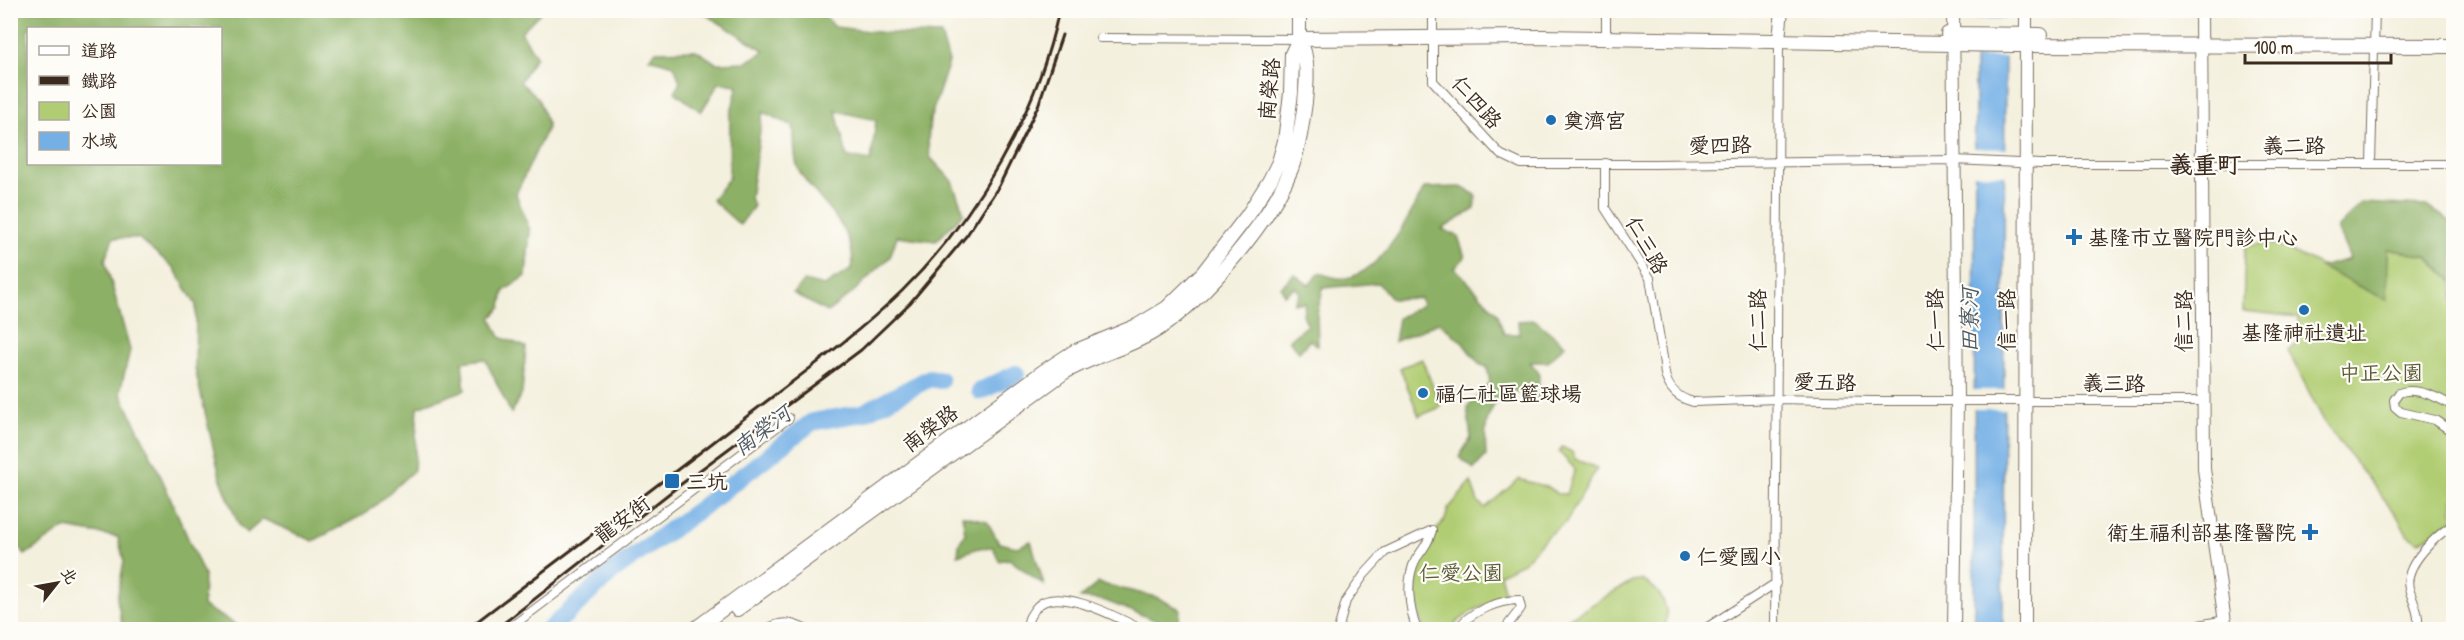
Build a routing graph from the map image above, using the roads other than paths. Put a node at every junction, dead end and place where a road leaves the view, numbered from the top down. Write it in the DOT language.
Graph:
graph roads {
  1 [pos="1299,10"];
  2 [pos="1433,10"];
  3 [pos="1606,10"];
  4 [pos="1782,10"];
  5 [pos="1953,10"];
  6 [pos="2026,10"];
  7 [pos="2200,10"];
  8 [pos="2375,10"];
  9 [pos="1433,37"];
  10 [pos="2454,37"];
  11 [pos="1100,38"];
  12 [pos="1606,38"];
  13 [pos="1299,39"];
  14 [pos="1779,39"];
  15 [pos="1953,39"];
  16 [pos="2026,40"];
  17 [pos="2201,40"];
  18 [pos="2376,41"];
  19 [pos="2454,46"];
  20 [pos="1493,146"];
  21 [pos="1954,160"];
  22 [pos="1777,161"];
  23 [pos="1605,163"];
  24 [pos="2026,163"];
  25 [pos="2371,163"];
  26 [pos="2201,164"];
  27 [pos="2454,164"];
  28 [pos="1777,399"];
  29 [pos="1957,400"];
  30 [pos="2026,400"];
  31 [pos="2202,401"];
  32 [pos="1693,402"];
  33 [pos="2454,407"];
  34 [pos="789,418"];
  35 [pos="2454,433"];
  36 [pos="2454,524"];
  37 [pos="1776,583"];
  38 [pos="2225,625"];
  39 [pos="507,630"];
  40 [pos="694,630"];
  41 [pos="708,630"];
  42 [pos="765,630"];
  43 [pos="807,630"];
  44 [pos="1028,630"];
  45 [pos="1143,630"];
  46 [pos="1338,630"];
  47 [pos="1417,630"];
  48 [pos="1457,630"];
  49 [pos="1504,630"];
  50 [pos="1702,630"];
  51 [pos="1775,630"];
  52 [pos="1954,630"];
  53 [pos="2025,630"];
  54 [pos="2173,630"];
  55 [pos="2417,630"];
  1 -- 13 [label="main road"];
  2 -- 9 [label="street, 仁四路"];
  3 -- 12 [label="street"];
  4 -- 14 [label="street, 仁二路"];
  5 -- 15 [label="street, 仁一路"];
  6 -- 16 [label="street, 信一路"];
  7 -- 17 [label="street, 信二路"];
  8 -- 18 [label="street"];
  9 -- 12 [label="main road"];
  9 -- 13 [label="main road"];
  9 -- 20 [label="street, 仁四路"];
  10 -- 18 [label="main road"];
  11 -- 13 [label="street"];
  12 -- 14 [label="main road"];
  13 -- 40 [label="main road, 南榮路"];
  13 -- 41 [label="main road, 南榮路"];
  14 -- 15 [label="main road"];
  14 -- 22 [label="street, 仁二路"];
  15 -- 16 [label="main road"];
  15 -- 21 [label="street, 仁一路"];
  16 -- 17 [label="main road"];
  16 -- 24 [label="street, 信一路"];
  17 -- 18 [label="main road"];
  17 -- 26 [label="street, 信二路"];
  18 -- 19 [label="main road"];
  18 -- 25 [label="street"];
  20 -- 23 [label="street, 愛四路"];
  21 -- 22 [label="street, 愛四路"];
  21 -- 24 [label="street, 愛四路"];
  21 -- 29 [label="street, 仁一路"];
  22 -- 23 [label="street, 愛四路"];
  22 -- 28 [label="street, 仁二路"];
  23 -- 32 [label="street, 仁三路"];
  24 -- 26 [label="street, 義二路"];
  24 -- 30 [label="street, 信一路"];
  25 -- 26 [label="street, 義二路"];
  25 -- 27 [label="street, 義二路"];
  26 -- 31 [label="street, 信二路"];
  28 -- 29 [label="street, 愛五路"];
  28 -- 32 [label="street, 愛五路"];
  28 -- 37 [label="street, 仁二路"];
  29 -- 30 [label="street, 愛五路"];
  29 -- 52 [label="street, 仁一路"];
  30 -- 31 [label="street, 義三路"];
  30 -- 53 [label="street, 信一路"];
  31 -- 38 [label="street, 信二路"];
  33 -- 35 [label="street"];
  34 -- 39 [label="street, 龍安街"];
  36 -- 55 [label="street"];
  37 -- 50 [label="street"];
  37 -- 51 [label="street, 仁二路"];
  38 -- 54 [label="street"];
  42 -- 43 [label="street"];
  44 -- 45 [label="street"];
  46 -- 47 [label="street"];
  48 -- 49 [label="street"];
}
